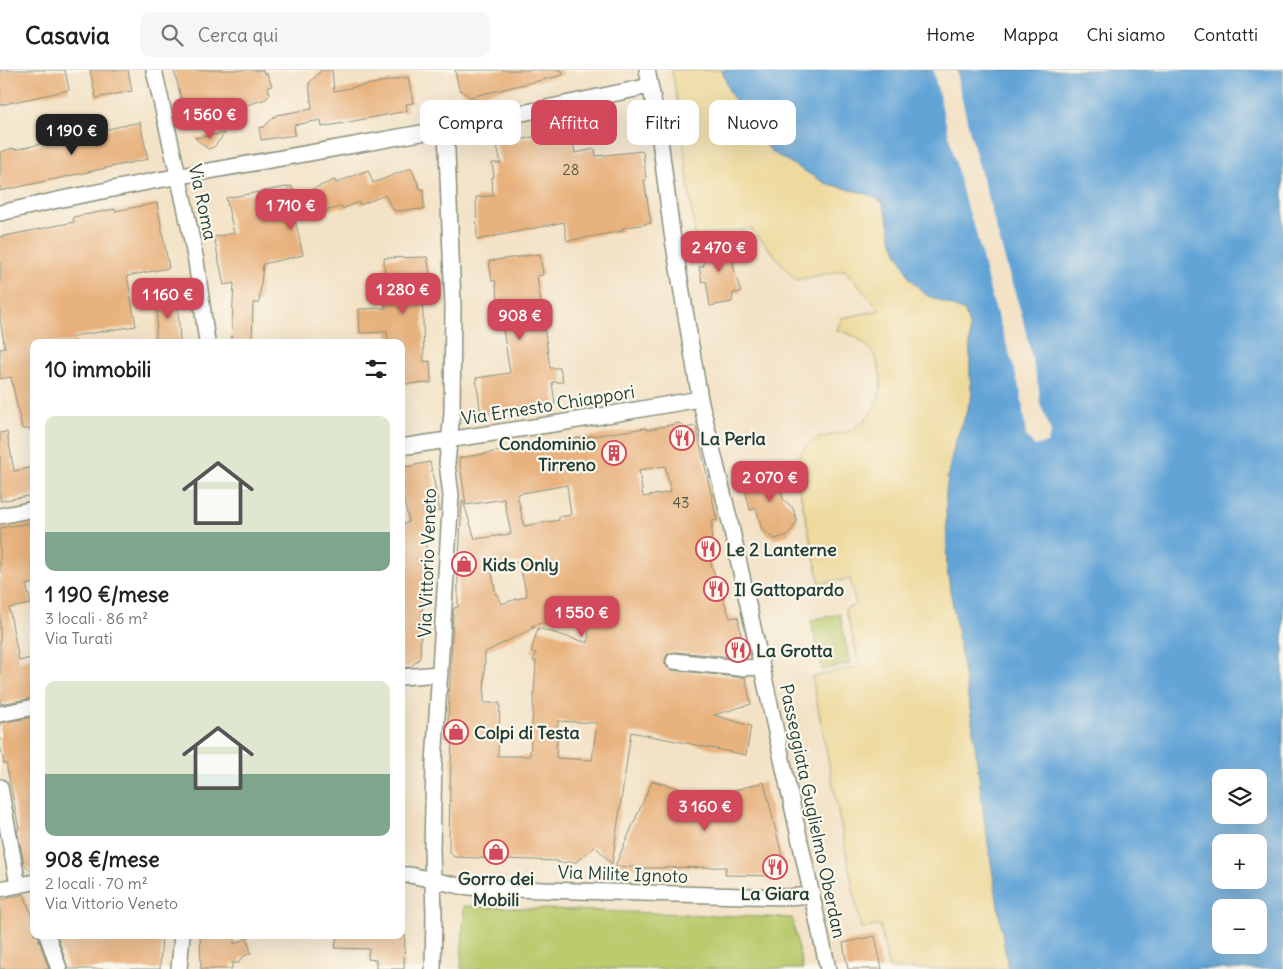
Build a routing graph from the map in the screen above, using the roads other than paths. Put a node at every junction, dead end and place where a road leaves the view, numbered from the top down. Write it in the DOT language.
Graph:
graph roads {
  1 [pos="154,70"];
  2 [pos="648,70"];
  3 [pos="650,86"];
  4 [pos="521,113"];
  5 [pos="420,132"];
  6 [pos="446,145"];
  7 [pos="178,176"];
  8 [pos="0,213"];
  9 [pos="207,339"];
  10 [pos="700,399"];
  11 [pos="449,440"];
  12 [pos="405,446"];
  13 [pos="30,510"];
  14 [pos="0,516"];
  15 [pos="674,661"];
  16 [pos="762,667"];
  17 [pos="440,674"];
  18 [pos="405,677"];
  19 [pos="30,707"];
  20 [pos="0,714"];
  21 [pos="0,787"];
  22 [pos="405,876"];
  23 [pos="433,880"];
  24 [pos="30,883"];
  25 [pos="18,885"];
  26 [pos="0,889"];
  27 [pos="812,895"];
  28 [pos="49,939"];
  29 [pos="182,939"];
  30 [pos="59,969"];
  31 [pos="179,969"];
  32 [pos="433,969"];
  33 [pos="828,969"];
  1 -- 7 [label="street, Via Roma"];
  2 -- 3 [label="street, Passeggiata Guglielmo Oberdan"];
  3 -- 4 [label="street"];
  3 -- 10 [label="street, Passeggiata Guglielmo Oberdan"];
  5 -- 7 [label="street"];
  6 -- 11 [label="street, Via Vittorio Veneto"];
  7 -- 8 [label="street"];
  7 -- 9 [label="street, Via Roma"];
  10 -- 11 [label="street, Via Ernesto Chiappori"];
  10 -- 16 [label="street, Passeggiata Guglielmo Oberdan"];
  11 -- 12 [label="street, Via Ernesto Chiappori"];
  11 -- 17 [label="street, Via Vittorio Veneto"];
  13 -- 14 [label="street"];
  15 -- 16 [label="street"];
  16 -- 27 [label="street, Passeggiata Guglielmo Oberdan"];
  17 -- 18 [label="street"];
  17 -- 23 [label="street, Via Vittorio Veneto"];
  19 -- 20 [label="street"];
  21 -- 25 [label="street"];
  22 -- 23 [label="street, Via Milite Ignoto"];
  23 -- 27 [label="street, Via Milite Ignoto"];
  23 -- 32 [label="street, Via Vittorio Veneto"];
  24 -- 25 [label="street"];
  25 -- 26 [label="street"];
  27 -- 33 [label="street, Passeggiata Guglielmo Oberdan"];
  28 -- 30 [label="street"];
  29 -- 31 [label="street"];
}
